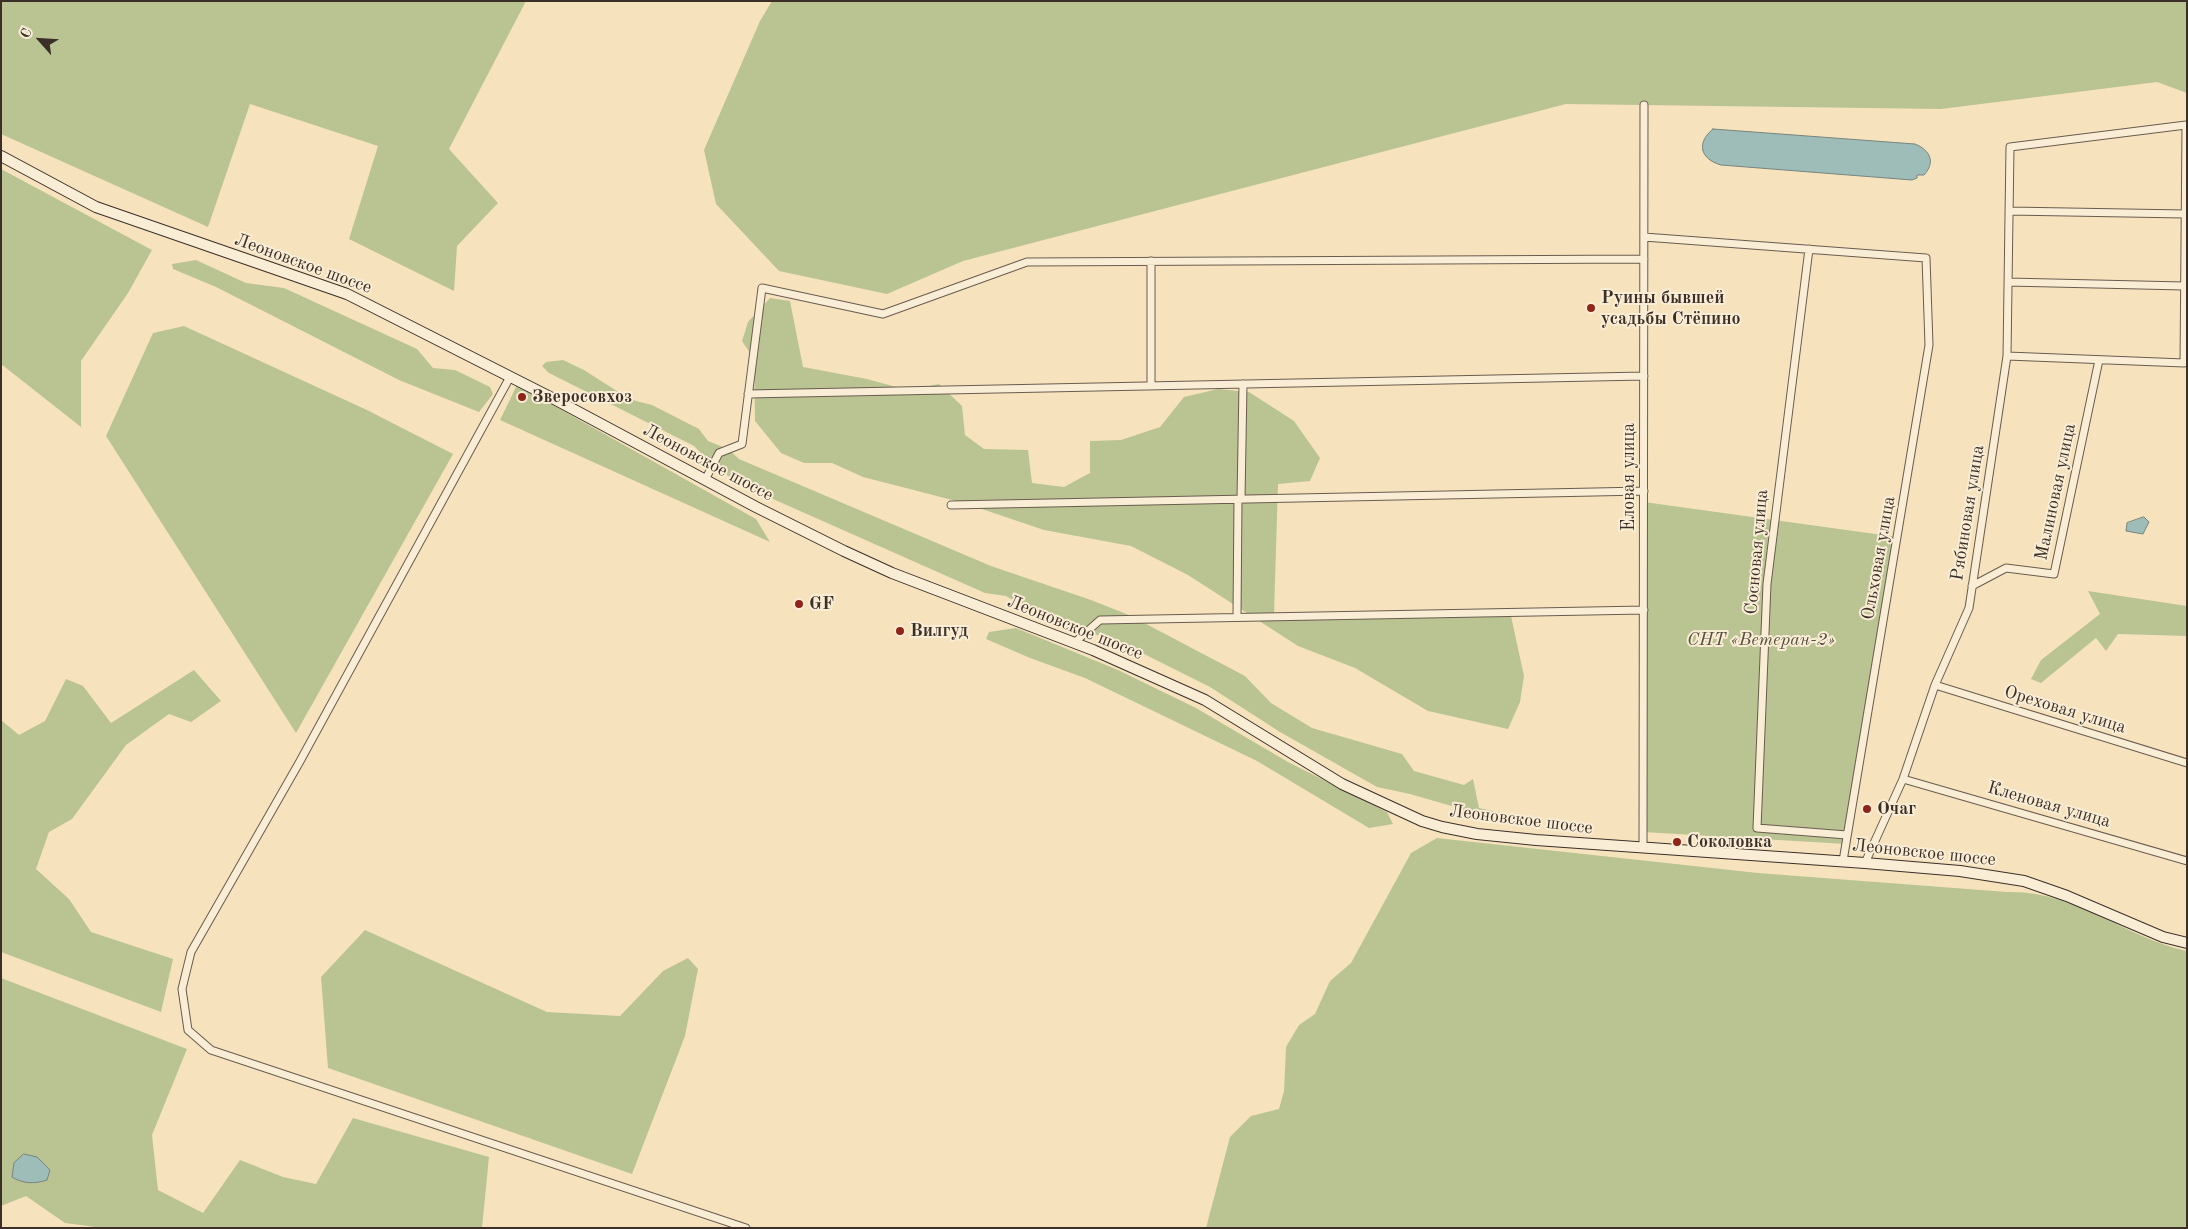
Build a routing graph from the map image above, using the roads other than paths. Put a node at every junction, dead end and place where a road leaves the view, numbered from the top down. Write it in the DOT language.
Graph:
graph roads {
  1 [pos="1644,105"];
  2 [pos="2186,125"];
  3 [pos="1,156"];
  4 [pos="2009,211"];
  5 [pos="2185,214"];
  6 [pos="1644,237"];
  7 [pos="1809,249"];
  8 [pos="1644,259"];
  9 [pos="1152,261"];
  10 [pos="2008,282"];
  11 [pos="2184,286"];
  12 [pos="2007,356"];
  13 [pos="2099,360"];
  14 [pos="1644,376"];
  15 [pos="510,377"];
  16 [pos="1243,384"];
  17 [pos="1151,386"];
  18 [pos="748,394"];
  19 [pos="705,480"];
  20 [pos="1644,491"];
  21 [pos="1240,499"];
  22 [pos="951,505"];
  23 [pos="1972,586"];
  24 [pos="1644,610"];
  25 [pos="1237,617"];
  26 [pos="1074,643"];
  27 [pos="1935,685"];
  28 [pos="2187,763"];
  29 [pos="1903,779"];
  30 [pos="1848,835"];
  31 [pos="1643,848"];
  32 [pos="2187,861"];
  33 [pos="1843,862"];
  34 [pos="1865,863"];
  35 [pos="2187,943"];
  36 [pos="746,1228"];
  1 -- 6 [label="street, Еловая улица"];
  2 -- 4 [label="street, Рябиновая улица"];
  2 -- 5 [label="street"];
  3 -- 15 [label="main road, Леоновское шоссе"];
  4 -- 5 [label="street"];
  4 -- 10 [label="street, Рябиновая улица"];
  5 -- 11 [label="street"];
  6 -- 7 [label="street"];
  6 -- 8 [label="street, Еловая улица"];
  7 -- 30 [label="street, Сосновая улица"];
  7 -- 30 [label="street, Ольховая улица"];
  8 -- 9 [label="street"];
  8 -- 14 [label="street, Еловая улица"];
  9 -- 17 [label="street"];
  9 -- 18 [label="street"];
  10 -- 11 [label="street"];
  10 -- 12 [label="street, Рябиновая улица"];
  11 -- 13 [label="street"];
  12 -- 13 [label="street"];
  12 -- 23 [label="street, Рябиновая улица"];
  13 -- 23 [label="street, Малиновая улица"];
  14 -- 16 [label="street"];
  14 -- 20 [label="street, Еловая улица"];
  15 -- 19 [label="main road, Леоновское шоссе"];
  15 -- 36 [label="street"];
  16 -- 17 [label="street"];
  16 -- 21 [label="street"];
  17 -- 18 [label="street"];
  18 -- 19 [label="street"];
  19 -- 26 [label="main road, Леоновское шоссе"];
  20 -- 21 [label="street"];
  20 -- 24 [label="street, Еловая улица"];
  21 -- 22 [label="street"];
  21 -- 25 [label="street"];
  23 -- 27 [label="street, Рябиновая улица"];
  24 -- 25 [label="street"];
  24 -- 31 [label="street, Еловая улица"];
  25 -- 26 [label="street"];
  26 -- 31 [label="main road, Леоновское шоссе"];
  27 -- 28 [label="street, Ореховая улица"];
  27 -- 29 [label="street, Рябиновая улица"];
  29 -- 32 [label="street, Кленовая улица"];
  29 -- 34 [label="street, Рябиновая улица"];
  30 -- 33 [label="street, Ольховая улица"];
  31 -- 33 [label="main road, Леоновское шоссе"];
  33 -- 34 [label="main road, Леоновское шоссе"];
  34 -- 35 [label="main road, Леоновское шоссе"];
}
